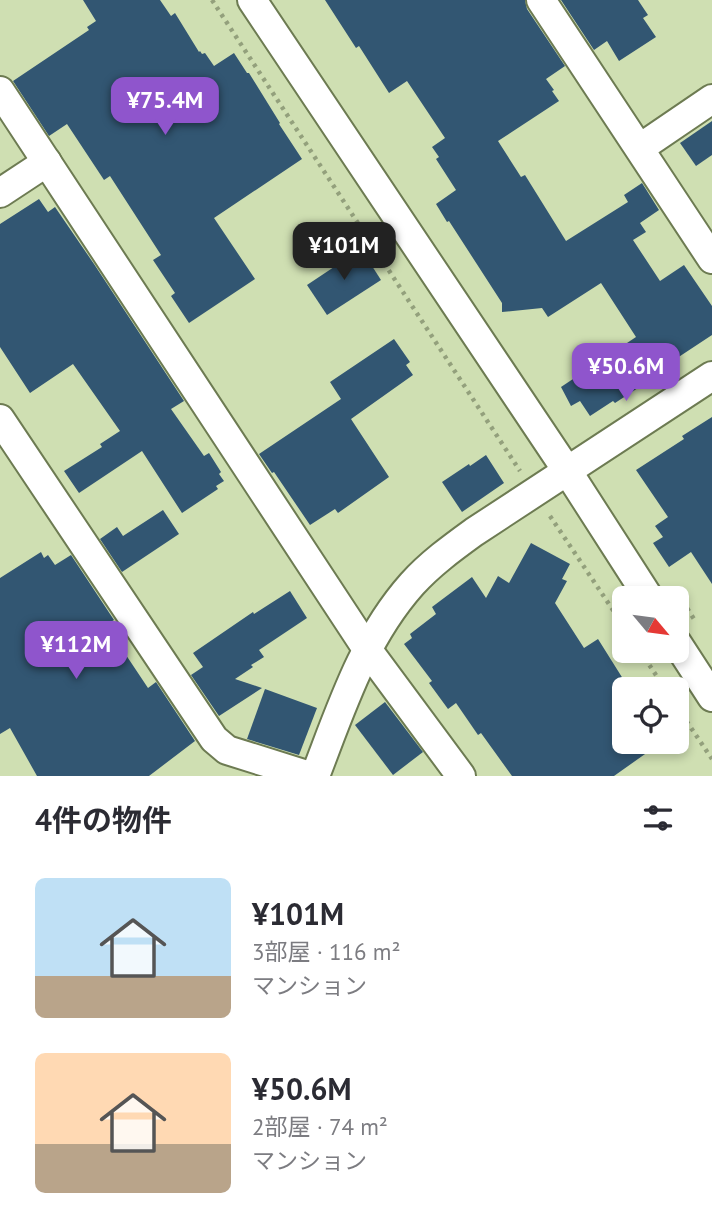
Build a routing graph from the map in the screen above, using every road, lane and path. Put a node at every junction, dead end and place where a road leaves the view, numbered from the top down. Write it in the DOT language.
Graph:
graph roads {
  1 [pos="212,0"];
  2 [pos="252,0"];
  3 [pos="541,0"];
  4 [pos="0,91"];
  5 [pos="712,99"];
  6 [pos="640,148"];
  7 [pos="47,162"];
  8 [pos="0,193"];
  9 [pos="712,259"];
  10 [pos="712,376"];
  11 [pos="0,418"];
  12 [pos="568,472"];
  13 [pos="534,493"];
  14 [pos="641,586"];
  15 [pos="612,609"];
  16 [pos="368,649"];
  17 [pos="690,663"];
  18 [pos="712,697"];
  19 [pos="689,725"];
  20 [pos="712,759"];
  21 [pos="312,776"];
  22 [pos="461,776"];
  1 -- 13 [label="path"];
  2 -- 12 [label="street"];
  3 -- 6 [label="street"];
  4 -- 7 [label="street"];
  5 -- 6 [label="street"];
  6 -- 9 [label="street"];
  7 -- 8 [label="street"];
  7 -- 16 [label="street"];
  10 -- 12 [label="street"];
  11 -- 21 [label="street"];
  12 -- 13 [label="street"];
  12 -- 14 [label="street"];
  13 -- 15 [label="path"];
  13 -- 16 [label="street"];
  16 -- 21 [label="street"];
  16 -- 22 [label="street"];
  17 -- 18 [label="street"];
  19 -- 20 [label="path"];
}
